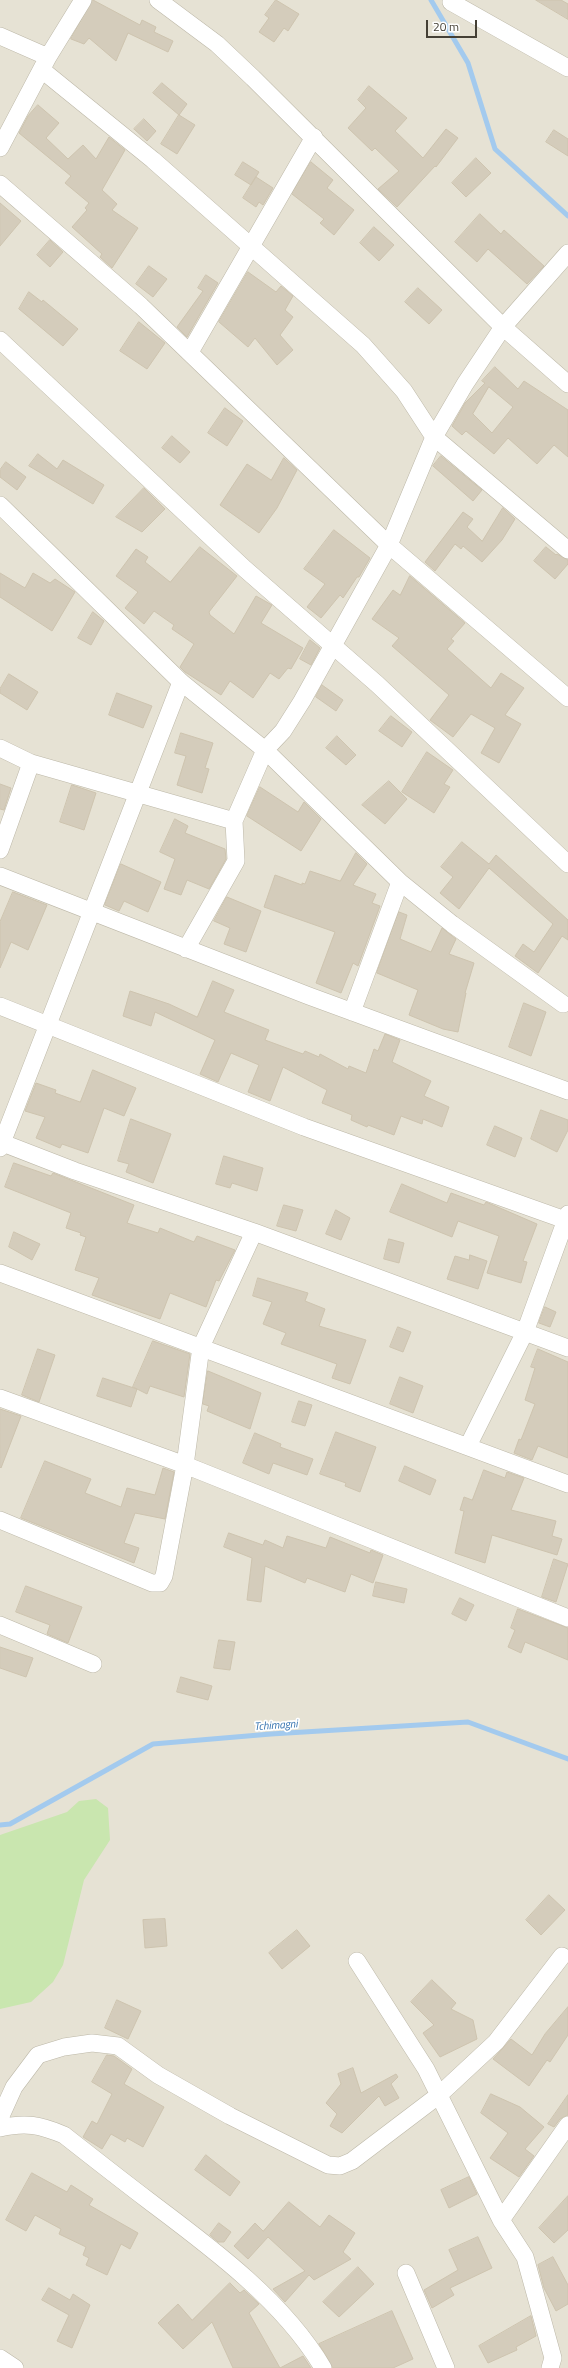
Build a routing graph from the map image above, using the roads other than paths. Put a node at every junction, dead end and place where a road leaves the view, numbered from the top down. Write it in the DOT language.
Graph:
graph roads {
  1 [pos="83,0"];
  2 [pos="158,0"];
  3 [pos="451,2"];
  4 [pos="0,36"];
  5 [pos="45,64"];
  6 [pos="568,68"];
  7 [pos="314,137"];
  8 [pos="0,148"];
  9 [pos="0,184"];
  10 [pos="250,246"];
  11 [pos="568,254"];
  12 [pos="503,327"];
  13 [pos="0,340"];
  14 [pos="190,352"];
  15 [pos="568,384"];
  16 [pos="434,437"];
  17 [pos="0,505"];
  18 [pos="389,545"];
  19 [pos="568,550"];
  20 [pos="331,646"];
  21 [pos="181,682"];
  22 [pos="568,698"];
  23 [pos="0,748"];
  24 [pos="265,750"];
  25 [pos="31,762"];
  26 [pos="137,794"];
  27 [pos="234,821"];
  28 [pos="0,850"];
  29 [pos="568,864"];
  30 [pos="0,876"];
  31 [pos="400,882"];
  32 [pos="93,911"];
  33 [pos="186,949"];
  34 [pos="563,1004"];
  35 [pos="0,1006"];
  36 [pos="352,1012"];
  37 [pos="49,1025"];
  38 [pos="568,1091"];
  39 [pos="1,1145"];
  40 [pos="567,1219"];
  41 [pos="254,1232"];
  42 [pos="0,1272"];
  43 [pos="525,1332"];
  44 [pos="201,1347"];
  45 [pos="568,1348"];
  46 [pos="0,1398"];
  47 [pos="468,1446"];
  48 [pos="185,1465"];
  49 [pos="568,1484"];
  50 [pos="0,1520"];
  51 [pos="568,1618"];
  52 [pos="0,1625"];
  53 [pos="93,1664"];
  54 [pos="562,1956"];
  55 [pos="357,1961"];
  56 [pos="439,2095"];
  57 [pos="0,2118"];
  58 [pos="568,2125"];
  59 [pos="0,2128"];
  60 [pos="501,2220"];
  61 [pos="406,2273"];
  62 [pos="0,2358"];
  63 [pos="15,2368"];
  64 [pos="323,2368"];
  65 [pos="446,2368"];
  66 [pos="550,2368"];
  1 -- 5 [label="street"];
  2 -- 7 [label="street"];
  3 -- 6 [label="street"];
  4 -- 5 [label="street"];
  5 -- 8 [label="street"];
  5 -- 10 [label="street"];
  7 -- 10 [label="street"];
  7 -- 12 [label="street"];
  9 -- 14 [label="street"];
  10 -- 14 [label="street"];
  10 -- 16 [label="street"];
  11 -- 12 [label="street"];
  12 -- 15 [label="street"];
  12 -- 16 [label="street"];
  13 -- 20 [label="street"];
  14 -- 18 [label="street"];
  16 -- 18 [label="street"];
  16 -- 19 [label="street"];
  17 -- 21 [label="street"];
  18 -- 20 [label="street"];
  18 -- 22 [label="street"];
  20 -- 24 [label="street"];
  20 -- 29 [label="street"];
  21 -- 24 [label="street"];
  21 -- 26 [label="street"];
  23 -- 25 [label="street"];
  24 -- 27 [label="street"];
  24 -- 31 [label="street"];
  25 -- 26 [label="street"];
  25 -- 28 [label="street"];
  26 -- 27 [label="street"];
  26 -- 32 [label="street"];
  27 -- 33 [label="street"];
  30 -- 32 [label="street"];
  31 -- 34 [label="street"];
  31 -- 36 [label="street"];
  32 -- 33 [label="street"];
  32 -- 37 [label="street"];
  33 -- 36 [label="street"];
  35 -- 37 [label="street"];
  36 -- 38 [label="street"];
  37 -- 39 [label="street"];
  37 -- 40 [label="street"];
  39 -- 41 [label="street"];
  40 -- 43 [label="street"];
  41 -- 43 [label="street"];
  41 -- 44 [label="street"];
  42 -- 44 [label="street"];
  43 -- 45 [label="street"];
  43 -- 47 [label="street"];
  44 -- 47 [label="street"];
  44 -- 48 [label="street"];
  46 -- 48 [label="street"];
  47 -- 49 [label="street"];
  48 -- 50 [label="street"];
  48 -- 51 [label="street"];
  52 -- 53 [label="street"];
  54 -- 56 [label="street"];
  55 -- 56 [label="street"];
  56 -- 57 [label="street"];
  56 -- 60 [label="street"];
  58 -- 60 [label="street"];
  59 -- 64 [label="street"];
  60 -- 66 [label="street"];
  61 -- 65 [label="street"];
  62 -- 63 [label="street"];
}
